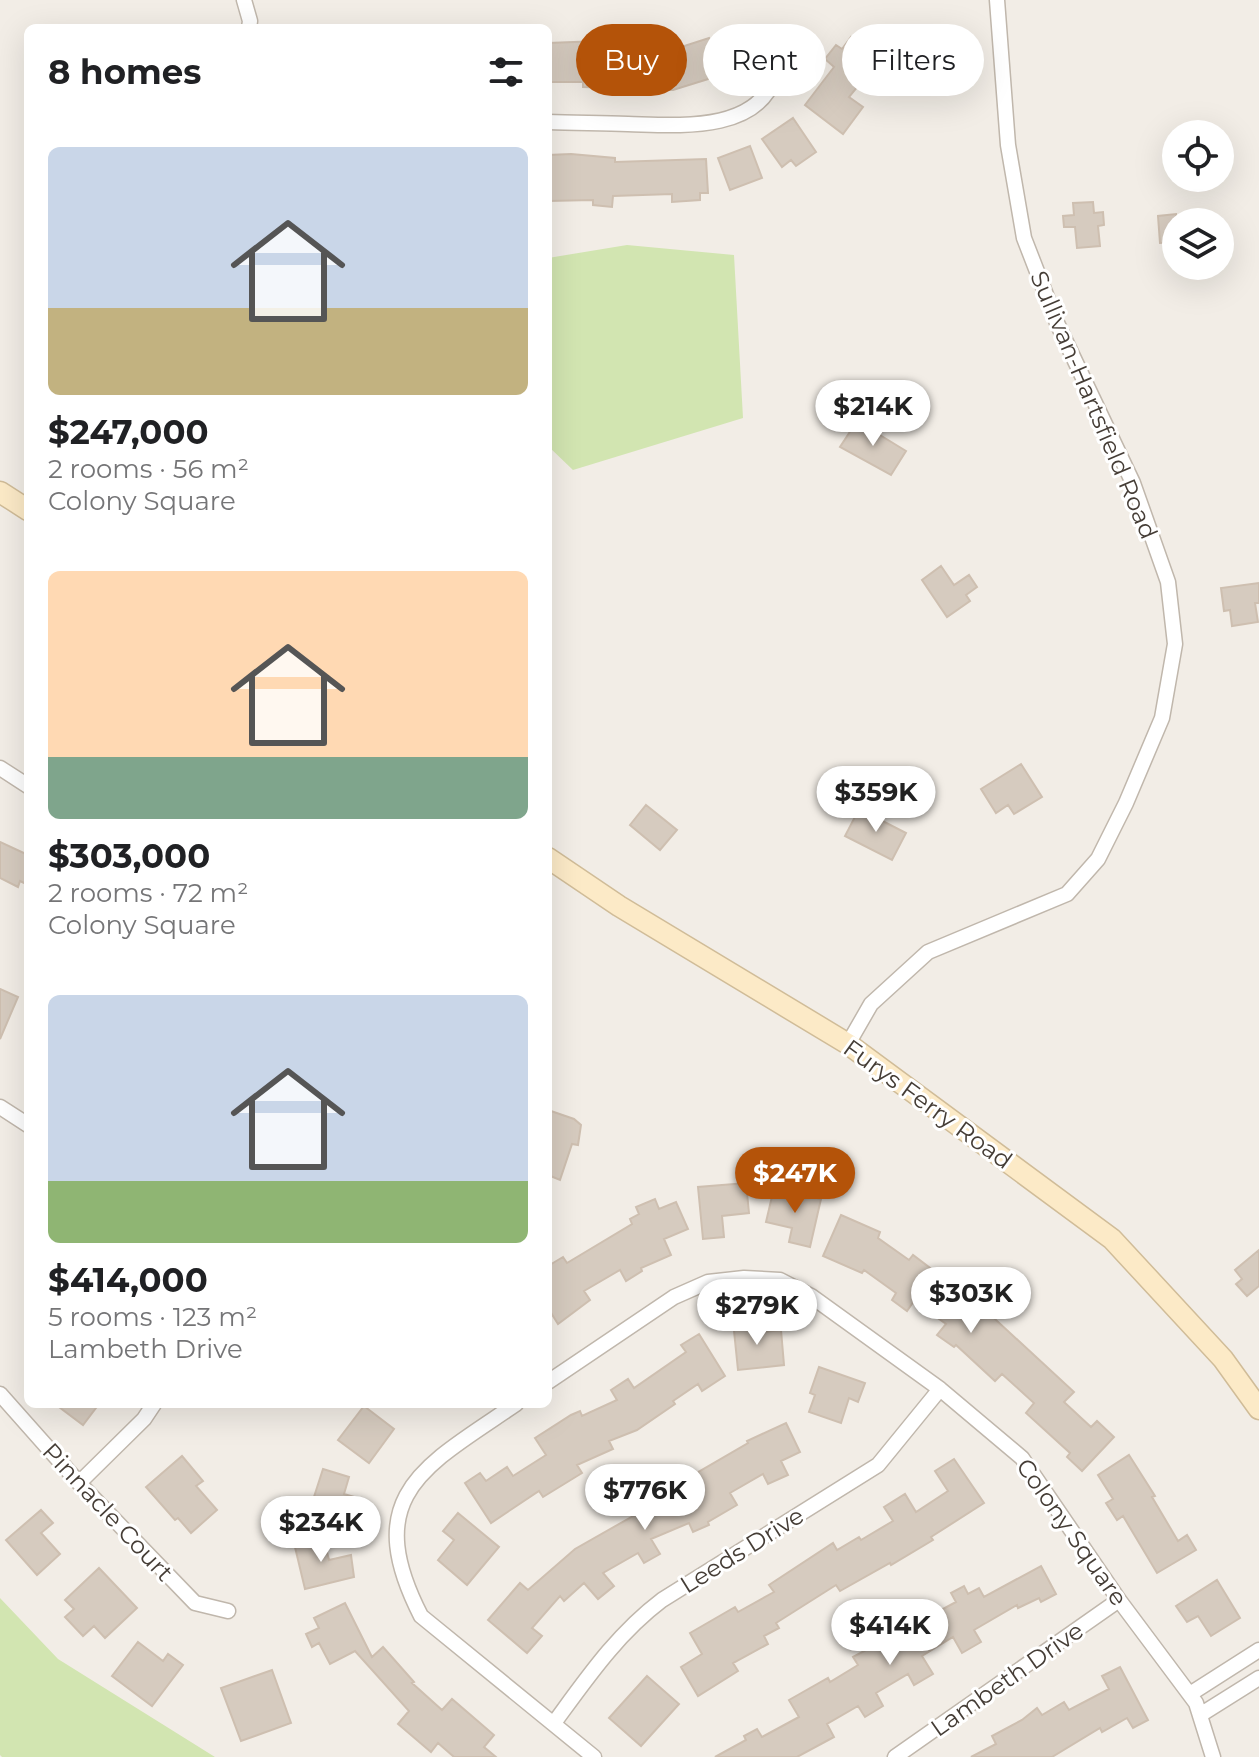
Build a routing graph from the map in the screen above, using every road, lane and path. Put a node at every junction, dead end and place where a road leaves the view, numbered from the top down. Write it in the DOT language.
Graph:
graph roads {
  1 [pos="244,0"];
  2 [pos="997,0"];
  3 [pos="250,24"];
  4 [pos="760,96"];
  5 [pos="552,122"];
  6 [pos="0,492"];
  7 [pos="24,507"];
  8 [pos="0,768"];
  9 [pos="24,783"];
  10 [pos="552,861"];
  11 [pos="848,1044"];
  12 [pos="0,1107"];
  13 [pos="24,1122"];
  14 [pos="552,1379"];
  15 [pos="940,1389"];
  16 [pos="0,1394"];
  17 [pos="151,1408"];
  18 [pos="510,1408"];
  19 [pos="1259,1409"];
  20 [pos="79,1483"];
  21 [pos="1119,1600"];
  22 [pos="228,1611"];
  23 [pos="1259,1650"];
  24 [pos="1259,1678"];
  25 [pos="1190,1694"];
  26 [pos="1200,1715"];
  27 [pos="554,1723"];
  28 [pos="594,1757"];
  29 [pos="895,1757"];
  30 [pos="1213,1757"];
  1 -- 3 [label="street"];
  2 -- 11 [label="street, Sullivan-Hartsfield Road"];
  4 -- 5 [label="street"];
  6 -- 7 [label="main road"];
  8 -- 9 [label="street"];
  10 -- 11 [label="main road, Furys Ferry Road"];
  11 -- 19 [label="main road, Furys Ferry Road"];
  12 -- 13 [label="street"];
  14 -- 15 [label="street, Colony Square"];
  15 -- 21 [label="street, Colony Square"];
  15 -- 27 [label="street, Leeds Drive"];
  16 -- 20 [label="street, Pinnacle Court"];
  17 -- 20 [label="street"];
  18 -- 27 [label="street"];
  20 -- 22 [label="street, Pinnacle Court"];
  21 -- 25 [label="street, Colony Square"];
  21 -- 29 [label="street, Lambeth Drive"];
  23 -- 25 [label="street"];
  24 -- 26 [label="street"];
  25 -- 26 [label="street, Colony Square"];
  26 -- 30 [label="street, Colony Square"];
  27 -- 28 [label="street"];
}
